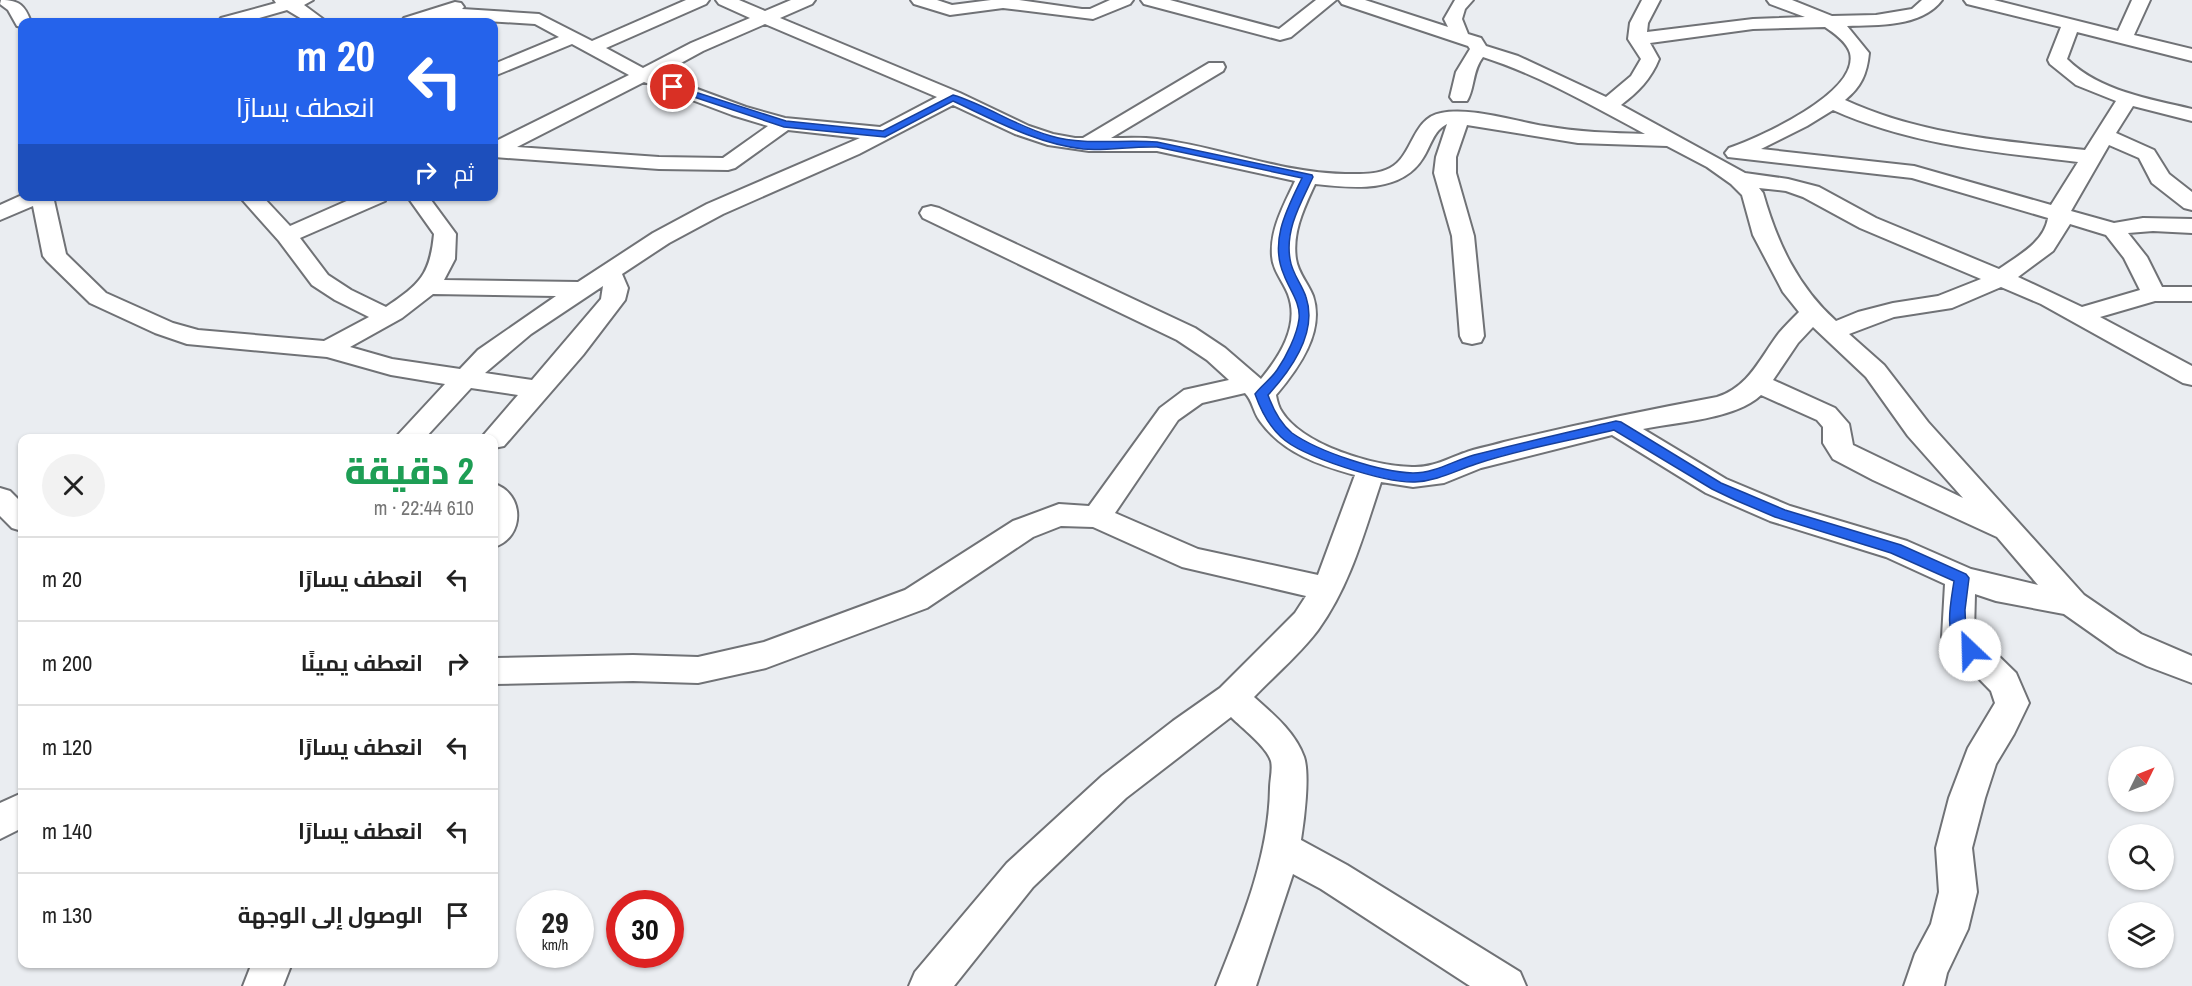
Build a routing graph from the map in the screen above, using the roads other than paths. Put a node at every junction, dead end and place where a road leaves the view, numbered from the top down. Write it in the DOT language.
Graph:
graph roads {
  1 [pos="474,0"];
  2 [pos="700,0"];
  3 [pos="725,0"];
  4 [pos="806,0"];
  5 [pos="920,0"];
  6 [pos="1124,0"];
  7 [pos="1150,0"];
  8 [pos="1327,0"];
  9 [pos="1348,0"];
  10 [pos="1464,0"];
  11 [pos="1652,0"];
  12 [pos="1776,0"];
  13 [pos="1933,0"];
  14 [pos="2141,0"];
  15 [pos="292,1"];
  16 [pos="1983,1"];
  17 [pos="7,3"];
  18 [pos="437,13"];
  19 [pos="762,17"];
  20 [pos="21,18"];
  21 [pos="239,18"];
  22 [pos="313,18"];
  23 [pos="422,18"];
  24 [pos="1826,21"];
  25 [pos="2071,25"];
  26 [pos="575,37"];
  27 [pos="2124,38"];
  28 [pos="1637,39"];
  29 [pos="1469,43"];
  30 [pos="593,47"];
  31 [pos="2192,55"];
  32 [pos="498,68"];
  33 [pos="1216,68"];
  34 [pos="642,75"];
  35 [pos="953,97"];
  36 [pos="2128,98"];
  37 [pos="1832,102"];
  38 [pos="1607,106"];
  39 [pos="1460,108"];
  40 [pos="2192,115"];
  41 [pos="784,124"];
  42 [pos="1913,132"];
  43 [pos="885,134"];
  44 [pos="2105,136"];
  45 [pos="1671,140"];
  46 [pos="1084,146"];
  47 [pos="498,149"];
  48 [pos="498,151"];
  49 [pos="2090,157"];
  50 [pos="1725,158"];
  51 [pos="728,164"];
  52 [pos="1914,172"];
  53 [pos="1308,177"];
  54 [pos="1739,179"];
  55 [pos="761,189"];
  56 [pos="26,201"];
  57 [pos="43,201"];
  58 [pos="254,201"];
  59 [pos="366,201"];
  60 [pos="421,201"];
  61 [pos="2192,203"];
  62 [pos="0,213"];
  63 [pos="931,213"];
  64 [pos="2060,215"];
  65 [pos="2192,226"];
  66 [pos="2114,230"];
  67 [pos="287,236"];
  68 [pos="610,273"];
  69 [pos="2001,279"];
  70 [pos="427,287"];
  71 [pos="582,290"];
  72 [pos="2154,294"];
  73 [pos="2192,294"];
  74 [pos="1812,313"];
  75 [pos="2080,315"];
  76 [pos="386,316"];
  77 [pos="1834,331"];
  78 [pos="1472,336"];
  79 [pos="328,349"];
  80 [pos="2192,377"];
  81 [pos="466,380"];
  82 [pos="1758,383"];
  83 [pos="1255,388"];
  84 [pos="538,390"];
  85 [pos="1616,425"];
  86 [pos="414,434"];
  87 [pos="498,435"];
  88 [pos="1371,470"];
  89 [pos="0,498"];
  90 [pos="498,498"];
  91 [pos="18,516"];
  92 [pos="1097,517"];
  93 [pos="498,531"];
  94 [pos="2008,532"];
  95 [pos="1961,578"];
  96 [pos="1327,589"];
  97 [pos="2073,604"];
  98 [pos="2192,670"];
  99 [pos="498,671"];
  100 [pos="1232,698"];
  101 [pos="18,812"];
  102 [pos="0,823"];
  103 [pos="1280,848"];
  104 [pos="270,968"];
  105 [pos="263,986"];
  106 [pos="929,986"];
  107 [pos="1236,986"];
  108 [pos="1506,986"];
  109 [pos="1924,986"];
  1 -- 18 [label="street"];
  2 -- 30 [label="street"];
  3 -- 19 [label="street"];
  4 -- 19 [label="street"];
  5 -- 6 [label="street"];
  7 -- 8 [label="street"];
  9 -- 29 [label="street"];
  10 -- 29 [label="street"];
  11 -- 28 [label="street"];
  12 -- 24 [label="street"];
  13 -- 24 [label="street"];
  14 -- 27 [label="street"];
  15 -- 21 [label="street"];
  15 -- 22 [label="street"];
  16 -- 25 [label="street"];
  17 -- 20 [label="street"];
  18 -- 23 [label="street"];
  18 -- 26 [label="street"];
  19 -- 34 [label="street"];
  19 -- 35 [label="street"];
  24 -- 28 [label="street"];
  24 -- 37 [label="street"];
  25 -- 27 [label="street"];
  25 -- 36 [label="street"];
  26 -- 30 [label="street"];
  26 -- 32 [label="street"];
  27 -- 31 [label="street"];
  28 -- 38 [label="street"];
  29 -- 38 [label="street"];
  29 -- 39 [label="street"];
  30 -- 34 [label="street"];
  33 -- 46 [label="street"];
  34 -- 41 [label="street"];
  34 -- 47 [label="street"];
  35 -- 43 [label="street"];
  35 -- 46 [label="street"];
  36 -- 40 [label="street"];
  36 -- 44 [label="street"];
  37 -- 42 [label="street"];
  37 -- 50 [label="street"];
  38 -- 45 [label="street"];
  39 -- 45 [label="street"];
  39 -- 53 [label="street"];
  39 -- 78 [label="street"];
  41 -- 43 [label="street"];
  41 -- 51 [label="street"];
  42 -- 49 [label="street"];
  42 -- 52 [label="street"];
  43 -- 55 [label="street"];
  44 -- 49 [label="street"];
  44 -- 61 [label="street"];
  45 -- 50 [label="street"];
  46 -- 53 [label="street"];
  48 -- 51 [label="street"];
  49 -- 64 [label="street"];
  50 -- 52 [label="street"];
  50 -- 54 [label="street"];
  51 -- 55 [label="street"];
  52 -- 64 [label="street"];
  53 -- 83 [label="street"];
  54 -- 69 [label="street"];
  54 -- 74 [label="street"];
  55 -- 68 [label="street"];
  56 -- 62 [label="street"];
  57 -- 79 [label="street"];
  58 -- 67 [label="street"];
  59 -- 67 [label="street"];
  60 -- 70 [label="street"];
  63 -- 83 [label="street"];
  64 -- 66 [label="street"];
  64 -- 69 [label="street"];
  65 -- 66 [label="street"];
  66 -- 72 [label="street"];
  67 -- 76 [label="street"];
  68 -- 71 [label="street"];
  68 -- 84 [label="street"];
  69 -- 75 [label="street"];
  69 -- 77 [label="street"];
  70 -- 71 [label="street"];
  70 -- 76 [label="street"];
  71 -- 81 [label="street"];
  72 -- 73 [label="street"];
  72 -- 75 [label="street"];
  74 -- 77 [label="street"];
  74 -- 82 [label="street"];
  75 -- 80 [label="street"];
  76 -- 79 [label="street"];
  77 -- 94 [label="street"];
  79 -- 81 [label="street"];
  81 -- 84 [label="street"];
  81 -- 86 [label="street"];
  82 -- 85 [label="street"];
  82 -- 94 [label="street"];
  83 -- 88 [label="street"];
  83 -- 92 [label="street"];
  84 -- 87 [label="street"];
  85 -- 88 [label="street"];
  85 -- 95 [label="street"];
  88 -- 96 [label="street"];
  89 -- 91 [label="street"];
  90 -- 93 [label="street"];
  92 -- 96 [label="street"];
  92 -- 99 [label="street"];
  94 -- 97 [label="street"];
  95 -- 97 [label="street"];
  95 -- 109 [label="street"];
  96 -- 100 [label="street"];
  97 -- 98 [label="street"];
  100 -- 103 [label="street"];
  100 -- 106 [label="street"];
  101 -- 102 [label="street"];
  103 -- 107 [label="street"];
  103 -- 108 [label="street"];
  104 -- 105 [label="street"];
}
